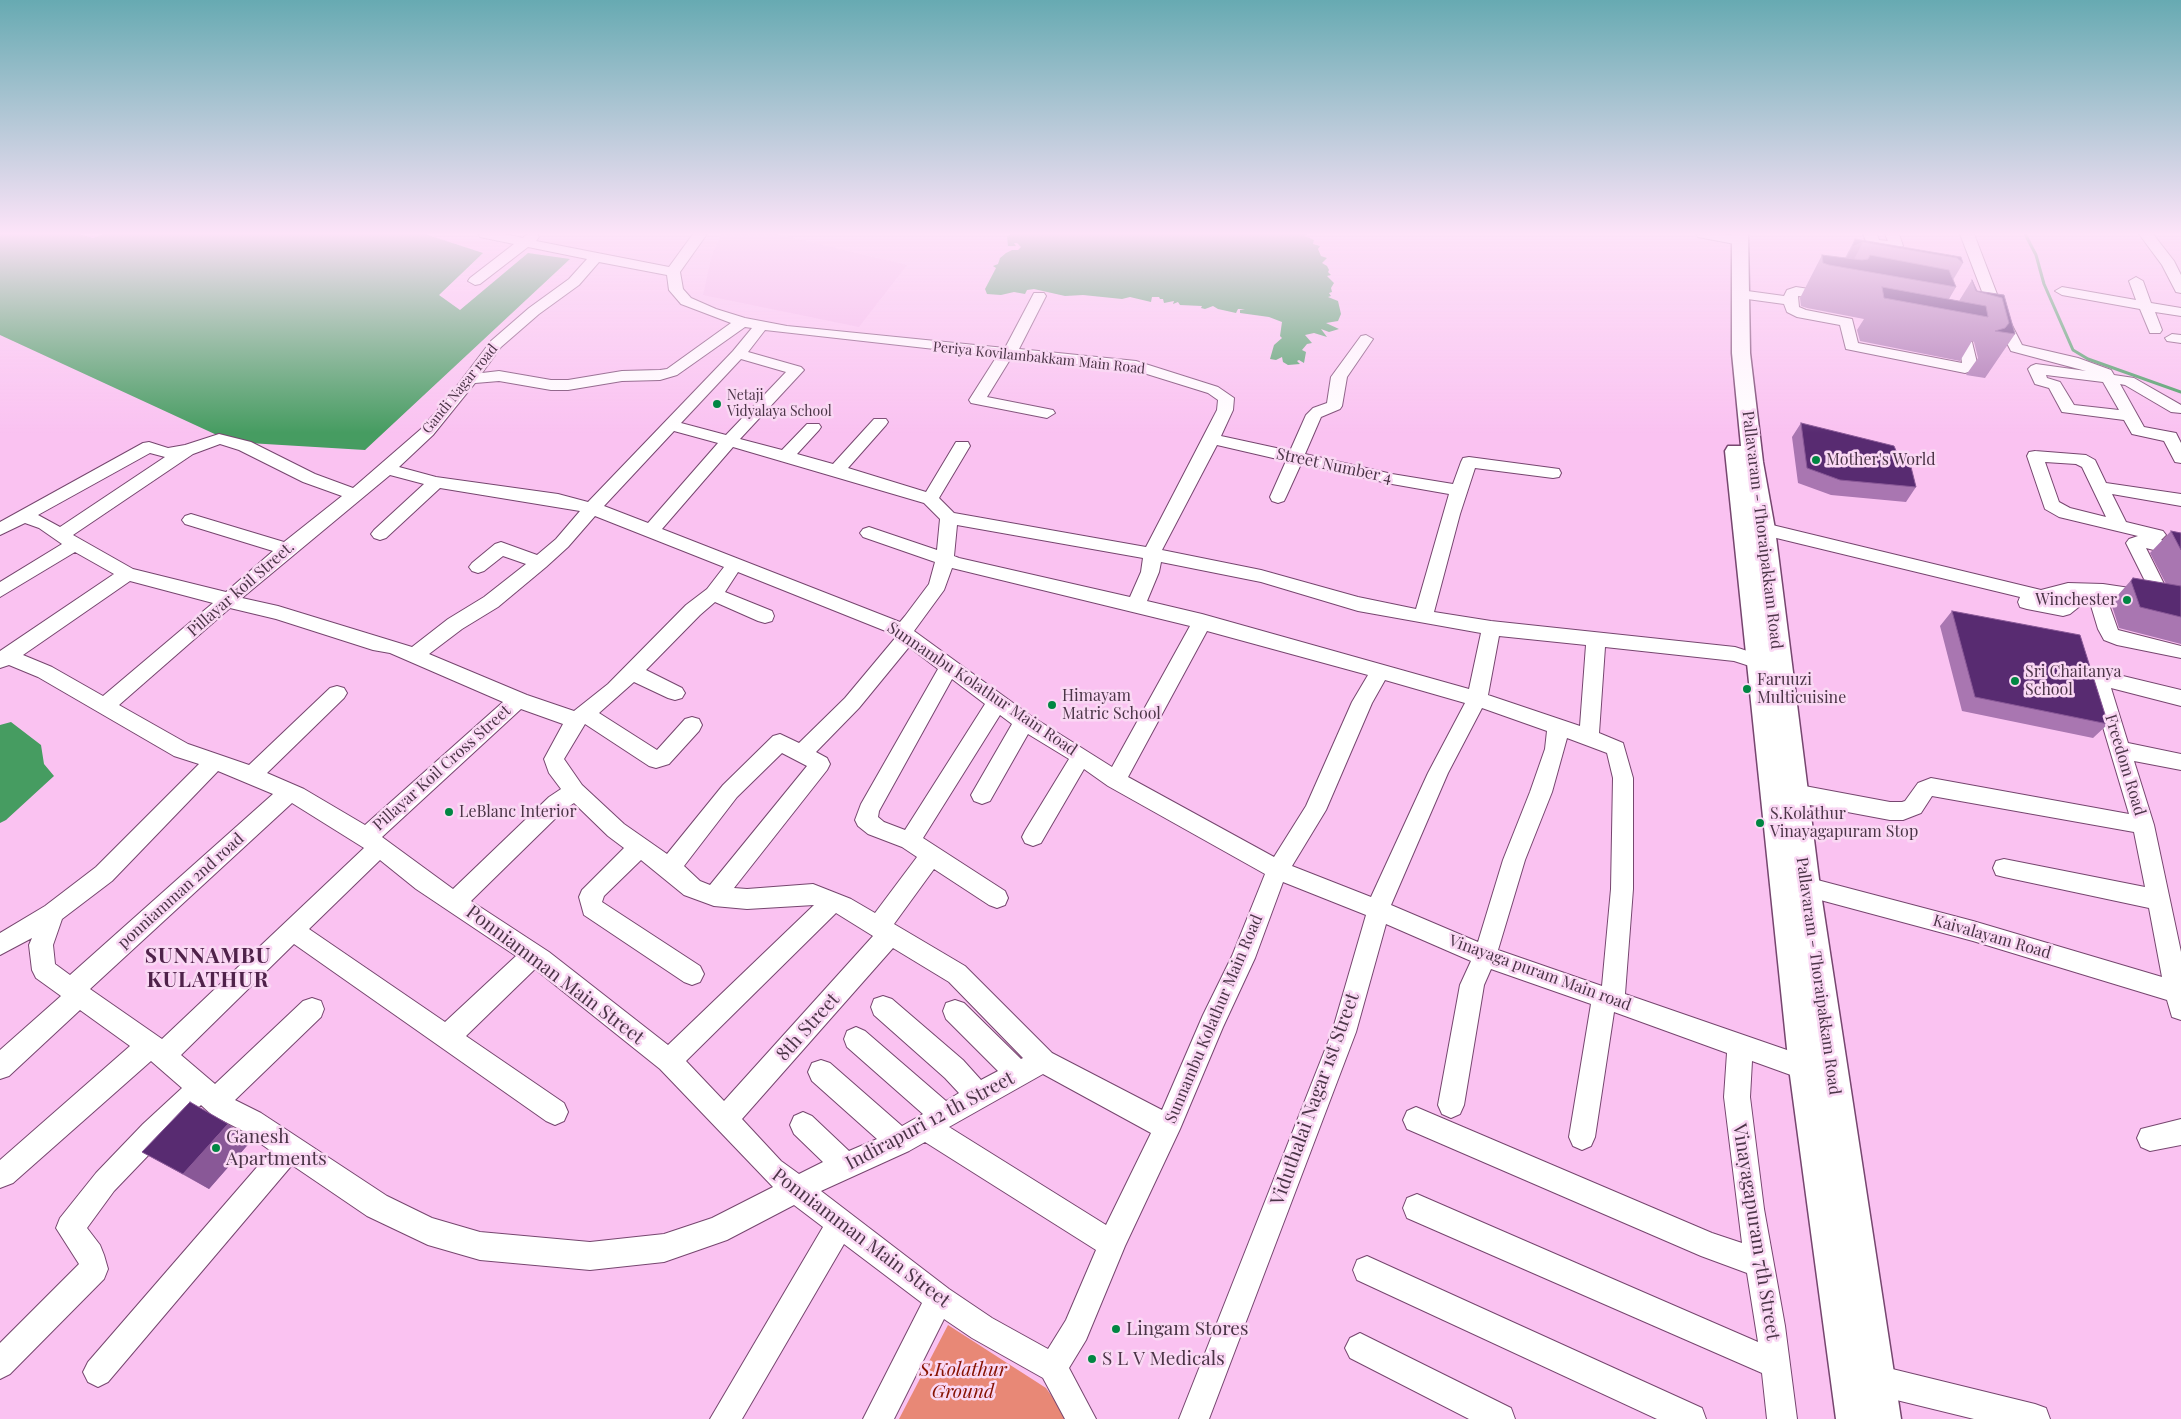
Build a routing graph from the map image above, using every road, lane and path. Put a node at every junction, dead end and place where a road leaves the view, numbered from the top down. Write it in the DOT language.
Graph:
graph roads {
  1 [pos="549,300"];
  2 [pos="685,300"];
  3 [pos="707,300"];
  4 [pos="1037,300"];
  5 [pos="1732,300"];
  6 [pos="1740,300"];
  7 [pos="1784,300"];
  8 [pos="1993,300"];
  9 [pos="2114,300"];
  10 [pos="2144,300"];
  11 [pos="1790,301"];
  12 [pos="2146,306"];
  13 [pos="2181,312"];
  14 [pos="1847,322"];
  15 [pos="752,324"];
  16 [pos="1866,326"];
  17 [pos="2155,330"];
  18 [pos="1936,334"];
  19 [pos="1366,339"];
  20 [pos="1008,353"];
  21 [pos="738,354"];
  22 [pos="2104,377"];
  23 [pos="470,379"];
  24 [pos="2177,408"];
  25 [pos="1047,413"];
  26 [pos="2132,413"];
  27 [pos="880,422"];
  28 [pos="670,425"];
  29 [pos="813,427"];
  30 [pos="2176,438"];
  31 [pos="1212,439"];
  32 [pos="729,441"];
  33 [pos="962,446"];
  34 [pos="187,450"];
  35 [pos="786,456"];
  36 [pos="1294,458"];
  37 [pos="2181,458"];
  38 [pos="837,470"];
  39 [pos="383,473"];
  40 [pos="1553,473"];
  41 [pos="436,482"];
  42 [pos="2100,487"];
  43 [pos="1458,490"];
  44 [pos="355,494"];
  45 [pos="1278,497"];
  46 [pos="930,499"];
  47 [pos="2181,500"];
  48 [pos="592,508"];
  49 [pos="23,516"];
  50 [pos="949,518"];
  51 [pos="191,520"];
  52 [pos="2119,526"];
  53 [pos="0,529"];
  54 [pos="651,532"];
  55 [pos="869,533"];
  56 [pos="1765,533"];
  57 [pos="380,534"];
  58 [pos="60,535"];
  59 [pos="2181,540"];
  60 [pos="76,544"];
  61 [pos="287,549"];
  62 [pos="2181,551"];
  63 [pos="1151,555"];
  64 [pos="945,560"];
  65 [pos="540,562"];
  66 [pos="734,564"];
  67 [pos="478,567"];
  68 [pos="127,574"];
  69 [pos="0,591"];
  70 [pos="2101,591"];
  71 [pos="713,594"];
  72 [pos="228,599"];
  73 [pos="1136,605"];
  74 [pos="765,616"];
  75 [pos="1423,617"];
  76 [pos="1202,622"];
  77 [pos="1491,628"];
  78 [pos="905,634"];
  79 [pos="1596,640"];
  80 [pos="2178,652"];
  81 [pos="413,656"];
  82 [pos="4,658"];
  83 [pos="949,666"];
  84 [pos="1380,671"];
  85 [pos="632,672"];
  86 [pos="1767,676"];
  87 [pos="337,693"];
  88 [pos="675,693"];
  89 [pos="2181,698"];
  90 [pos="1477,699"];
  91 [pos="518,700"];
  92 [pos="997,702"];
  93 [pos="105,706"];
  94 [pos="580,718"];
  95 [pos="1024,722"];
  96 [pos="692,725"];
  97 [pos="1558,726"];
  98 [pos="1589,737"];
  99 [pos="2121,750"];
  100 [pos="801,754"];
  101 [pos="1081,756"];
  102 [pos="214,762"];
  103 [pos="2181,762"];
  104 [pos="252,775"];
  105 [pos="1115,780"];
  106 [pos="575,791"];
  107 [pos="290,792"];
  108 [pos="1794,793"];
  109 [pos="982,795"];
  110 [pos="2144,825"];
  111 [pos="1033,838"];
  112 [pos="910,841"];
  113 [pos="372,842"];
  114 [pos="640,847"];
  115 [pos="932,855"];
  116 [pos="670,868"];
  117 [pos="2004,868"];
  118 [pos="1278,870"];
  119 [pos="1806,887"];
  120 [pos="714,896"];
  121 [pos="996,898"];
  122 [pos="2159,900"];
  123 [pos="455,901"];
  124 [pos="832,902"];
  125 [pos="1378,910"];
  126 [pos="53,913"];
  127 [pos="292,930"];
  128 [pos="885,930"];
  129 [pos="0,945"];
  130 [pos="2175,947"];
  131 [pos="533,955"];
  132 [pos="1485,956"];
  133 [pos="692,974"];
  134 [pos="76,991"];
  135 [pos="1609,999"];
  136 [pos="2179,1000"];
  137 [pos="883,1007"];
  138 [pos="312,1009"];
  139 [pos="955,1011"];
  140 [pos="447,1037"];
  141 [pos="856,1039"];
  142 [pos="1740,1046"];
  143 [pos="156,1050"];
  144 [pos="669,1061"];
  145 [pos="1043,1061"];
  146 [pos="0,1067"];
  147 [pos="821,1072"];
  148 [pos="1818,1072"];
  149 [pos="1018,1074"];
  150 [pos="207,1095"];
  151 [pos="978,1096"];
  152 [pos="1451,1105"];
  153 [pos="556,1112"];
  154 [pos="724,1120"];
  155 [pos="1416,1120"];
  156 [pos="935,1121"];
  157 [pos="803,1125"];
  158 [pos="1167,1127"];
  159 [pos="2181,1132"];
  160 [pos="1582,1137"];
  161 [pos="2150,1138"];
  162 [pos="900,1142"];
  163 [pos="288,1148"];
  164 [pos="847,1167"];
  165 [pos="0,1175"];
  166 [pos="798,1191"];
  167 [pos="1417,1208"];
  168 [pos="840,1224"];
  169 [pos="1112,1244"];
  170 [pos="1760,1263"];
  171 [pos="1367,1270"];
  172 [pos="939,1299"];
  173 [pos="1360,1348"];
  174 [pos="0,1364"];
  175 [pos="1776,1364"];
  176 [pos="1053,1368"];
  177 [pos="98,1372"];
  178 [pos="1876,1380"];
  179 [pos="725,1419"];
  180 [pos="878,1419"];
  181 [pos="1081,1419"];
  182 [pos="1194,1419"];
  183 [pos="1500,1419"];
  184 [pos="1691,1419"];
  185 [pos="1782,1419"];
  186 [pos="1855,1419"];
  187 [pos="1882,1419"];
  188 [pos="2034,1419"];
  1 -- 23 [label="street, Gandi Nagar road"];
  2 -- 15 [label="street"];
  3 -- 15 [label="street"];
  4 -- 20 [label="street"];
  5 -- 86 [label="main road, Pallavaram - Thoraipakkam Road"];
  6 -- 56 [label="main road, Pallavaram - Thoraipakkam Road"];
  7 -- 11 [label="street"];
  8 -- 22 [label="street"];
  9 -- 12 [label="street"];
  10 -- 12 [label="street"];
  11 -- 14 [label="street"];
  12 -- 13 [label="street"];
  12 -- 17 [label="street"];
  14 -- 16 [label="street"];
  14 -- 18 [label="street"];
  15 -- 20 [label="street, Periya Kovilambakkam Main Road"];
  15 -- 21 [label="street"];
  15 -- 23 [label="street"];
  19 -- 36 [label="street"];
  20 -- 25 [label="street"];
  20 -- 31 [label="street, Periya Kovilambakkam Main Road"];
  21 -- 28 [label="street"];
  21 -- 32 [label="street"];
  22 -- 24 [label="street"];
  22 -- 26 [label="street"];
  22 -- 26 [label="street"];
  23 -- 39 [label="street, Gandi Nagar road"];
  26 -- 30 [label="street"];
  27 -- 38 [label="street"];
  28 -- 32 [label="street"];
  28 -- 48 [label="street"];
  29 -- 35 [label="street"];
  30 -- 37 [label="street"];
  31 -- 36 [label="street, Street Number 4"];
  31 -- 63 [label="street, Periya Kovilambakkam Main Road"];
  32 -- 35 [label="street"];
  32 -- 54 [label="street"];
  33 -- 46 [label="street"];
  34 -- 44 [label="street"];
  34 -- 49 [label="street"];
  34 -- 58 [label="street"];
  35 -- 38 [label="street"];
  36 -- 43 [label="street, Street Number 4"];
  36 -- 45 [label="street"];
  38 -- 46 [label="street"];
  39 -- 41 [label="street, Sunnambu Kolathur Main Road"];
  39 -- 44 [label="street, Pillayar koil Street."];
  40 -- 43 [label="street"];
  41 -- 48 [label="street, Sunnambu Kolathur Main Road"];
  41 -- 57 [label="street"];
  42 -- 47 [label="street"];
  42 -- 52 [label="street"];
  42 -- 52 [label="street"];
  43 -- 75 [label="street"];
  44 -- 61 [label="street, Pillayar koil Street."];
  46 -- 50 [label="street"];
  48 -- 54 [label="street, Sunnambu Kolathur Main Road"];
  48 -- 65 [label="street"];
  49 -- 53 [label="street"];
  49 -- 58 [label="street"];
  50 -- 63 [label="street"];
  50 -- 64 [label="street"];
  51 -- 61 [label="street"];
  52 -- 59 [label="street"];
  54 -- 66 [label="street, Sunnambu Kolathur Main Road"];
  55 -- 64 [label="street"];
  56 -- 70 [label="street"];
  56 -- 86 [label="main road, Pallavaram - Thoraipakkam Road"];
  58 -- 60 [label="street"];
  60 -- 68 [label="street"];
  60 -- 69 [label="street"];
  61 -- 72 [label="street, Pillayar koil Street."];
  62 -- 70 [label="street"];
  63 -- 73 [label="street, Periya Kovilambakkam Main Road"];
  63 -- 75 [label="street"];
  64 -- 73 [label="street"];
  64 -- 78 [label="street"];
  65 -- 67 [label="street"];
  65 -- 81 [label="street"];
  66 -- 71 [label="street"];
  66 -- 78 [label="street, Sunnambu Kolathur Main Road"];
  68 -- 72 [label="street"];
  68 -- 82 [label="street"];
  70 -- 80 [label="street"];
  71 -- 74 [label="street"];
  71 -- 85 [label="street"];
  72 -- 81 [label="street"];
  72 -- 93 [label="street, Pillayar koil Street."];
  73 -- 76 [label="street"];
  75 -- 77 [label="street"];
  76 -- 84 [label="street"];
  76 -- 105 [label="street"];
  77 -- 79 [label="street"];
  77 -- 90 [label="street, Viduthalai Nagar 1st Street"];
  78 -- 83 [label="street, Sunnambu Kolathur Main Road"];
  78 -- 100 [label="street"];
  79 -- 86 [label="street"];
  79 -- 98 [label="street"];
  81 -- 91 [label="street"];
  82 -- 93 [label="street, Ponniamman Main Street"];
  83 -- 92 [label="street, Sunnambu Kolathur Main Road"];
  83 -- 112 [label="street"];
  84 -- 90 [label="street"];
  84 -- 118 [label="street"];
  85 -- 88 [label="street"];
  85 -- 94 [label="street"];
  86 -- 108 [label="main road, Pallavaram - Thoraipakkam Road"];
  86 -- 148 [label="main road, Pallavaram - Thoraipakkam Road"];
  87 -- 104 [label="street"];
  89 -- 99 [label="street, Freedom Road"];
  90 -- 97 [label="street"];
  90 -- 125 [label="street, Viduthalai Nagar 1st Street"];
  91 -- 94 [label="street"];
  91 -- 113 [label="street, Pillayar Koil Cross Street"];
  92 -- 95 [label="street, Sunnambu Kolathur Main Road"];
  92 -- 112 [label="street"];
  93 -- 102 [label="street, Ponniamman Main Street"];
  94 -- 96 [label="street"];
  94 -- 106 [label="street"];
  95 -- 101 [label="street, Sunnambu Kolathur Main Road"];
  95 -- 109 [label="street"];
  97 -- 98 [label="street"];
  97 -- 132 [label="street"];
  98 -- 135 [label="street"];
  99 -- 103 [label="street"];
  99 -- 110 [label="street, Freedom Road"];
  100 -- 116 [label="street"];
  100 -- 120 [label="street"];
  101 -- 105 [label="street, Sunnambu Kolathur Main Road"];
  101 -- 111 [label="street"];
  102 -- 104 [label="street, Ponniamman Main Street"];
  102 -- 126 [label="street"];
  104 -- 107 [label="street, Ponniamman Main Street"];
  105 -- 118 [label="street, Sunnambu Kolathur Main Road"];
  106 -- 114 [label="street"];
  106 -- 123 [label="street"];
  107 -- 113 [label="street, Ponniamman Main Street"];
  107 -- 134 [label="street, ponniamman 2nd road"];
  108 -- 110 [label="street"];
  108 -- 119 [label="main road, Pallavaram - Thoraipakkam Road"];
  110 -- 122 [label="street, Freedom Road"];
  112 -- 115 [label="street"];
  113 -- 123 [label="street, Ponniamman Main Street"];
  113 -- 127 [label="street, Pillayar Koil Cross Street"];
  114 -- 116 [label="street"];
  114 -- 133 [label="street"];
  115 -- 121 [label="street"];
  115 -- 128 [label="street, 8th Street"];
  116 -- 120 [label="street"];
  117 -- 122 [label="street"];
  118 -- 125 [label="street, Vinayaga puram Main road"];
  118 -- 158 [label="street, Sunnambu Kolathur Main Road"];
  119 -- 136 [label="street, Kaivalayam Road"];
  119 -- 148 [label="main road, Pallavaram - Thoraipakkam Road"];
  120 -- 124 [label="street"];
  122 -- 130 [label="street, Freedom Road"];
  123 -- 131 [label="street, Ponniamman Main Street"];
  124 -- 128 [label="street"];
  124 -- 144 [label="street"];
  125 -- 132 [label="street, Vinayaga puram Main road"];
  125 -- 182 [label="street, Viduthalai Nagar 1st Street"];
  126 -- 129 [label="street"];
  126 -- 134 [label="street, Indirapuri 12 th Street"];
  127 -- 140 [label="street"];
  127 -- 143 [label="street, Pillayar Koil Cross Street"];
  128 -- 145 [label="street"];
  128 -- 154 [label="street, 8th Street"];
  130 -- 136 [label="street, Freedom Road"];
  131 -- 140 [label="street"];
  131 -- 144 [label="street, Ponniamman Main Street"];
  132 -- 135 [label="street, Vinayaga puram Main road"];
  132 -- 152 [label="street"];
  134 -- 143 [label="street, Indirapuri 12 th Street"];
  134 -- 146 [label="street, ponniamman 2nd road"];
  135 -- 142 [label="street, Vinayaga puram Main road"];
  135 -- 160 [label="street"];
  137 -- 151 [label="street"];
  138 -- 150 [label="street"];
  139 -- 149 [label="street"];
  140 -- 153 [label="street"];
  141 -- 156 [label="street"];
  142 -- 148 [label="street, Vinayaga puram Main road"];
  142 -- 170 [label="street, Vinayagapuram 7th Street"];
  143 -- 150 [label="street, Indirapuri 12 th Street"];
  143 -- 165 [label="street, Pillayar Koil Cross Street"];
  144 -- 154 [label="street, Ponniamman Main Street"];
  145 -- 149 [label="street, Indirapuri 12 th Street"];
  145 -- 158 [label="street"];
  147 -- 162 [label="street"];
  148 -- 178 [label="main road, Pallavaram - Thoraipakkam Road"];
  148 -- 186 [label="main road, Pallavaram - Thoraipakkam Road"];
  149 -- 151 [label="street, Indirapuri 12 th Street"];
  150 -- 163 [label="street, Indirapuri 12 th Street"];
  150 -- 174 [label="street"];
  151 -- 156 [label="street, Indirapuri 12 th Street"];
  154 -- 166 [label="street, Ponniamman Main Street"];
  155 -- 170 [label="street"];
  156 -- 162 [label="street, Indirapuri 12 th Street"];
  156 -- 169 [label="street"];
  157 -- 164 [label="street"];
  158 -- 169 [label="street, Sunnambu Kolathur Main Road"];
  159 -- 161 [label="street"];
  162 -- 164 [label="street, Indirapuri 12 th Street"];
  163 -- 166 [label="street, Indirapuri 12 th Street"];
  163 -- 177 [label="street"];
  164 -- 166 [label="street, Indirapuri 12 th Street"];
  166 -- 168 [label="street, Ponniamman Main Street"];
  167 -- 175 [label="street"];
  168 -- 172 [label="street, Ponniamman Main Street"];
  168 -- 179 [label="street"];
  169 -- 176 [label="street, Sunnambu Kolathur Main Road"];
  170 -- 175 [label="street, Vinayagapuram 7th Street"];
  171 -- 184 [label="street"];
  172 -- 176 [label="street, Ponniamman Main Street"];
  172 -- 180 [label="street"];
  173 -- 183 [label="street"];
  175 -- 185 [label="street, Vinayagapuram 7th Street"];
  176 -- 181 [label="street"];
  178 -- 187 [label="main road, Pallavaram - Thoraipakkam Road"];
  178 -- 188 [label="street"];
}
